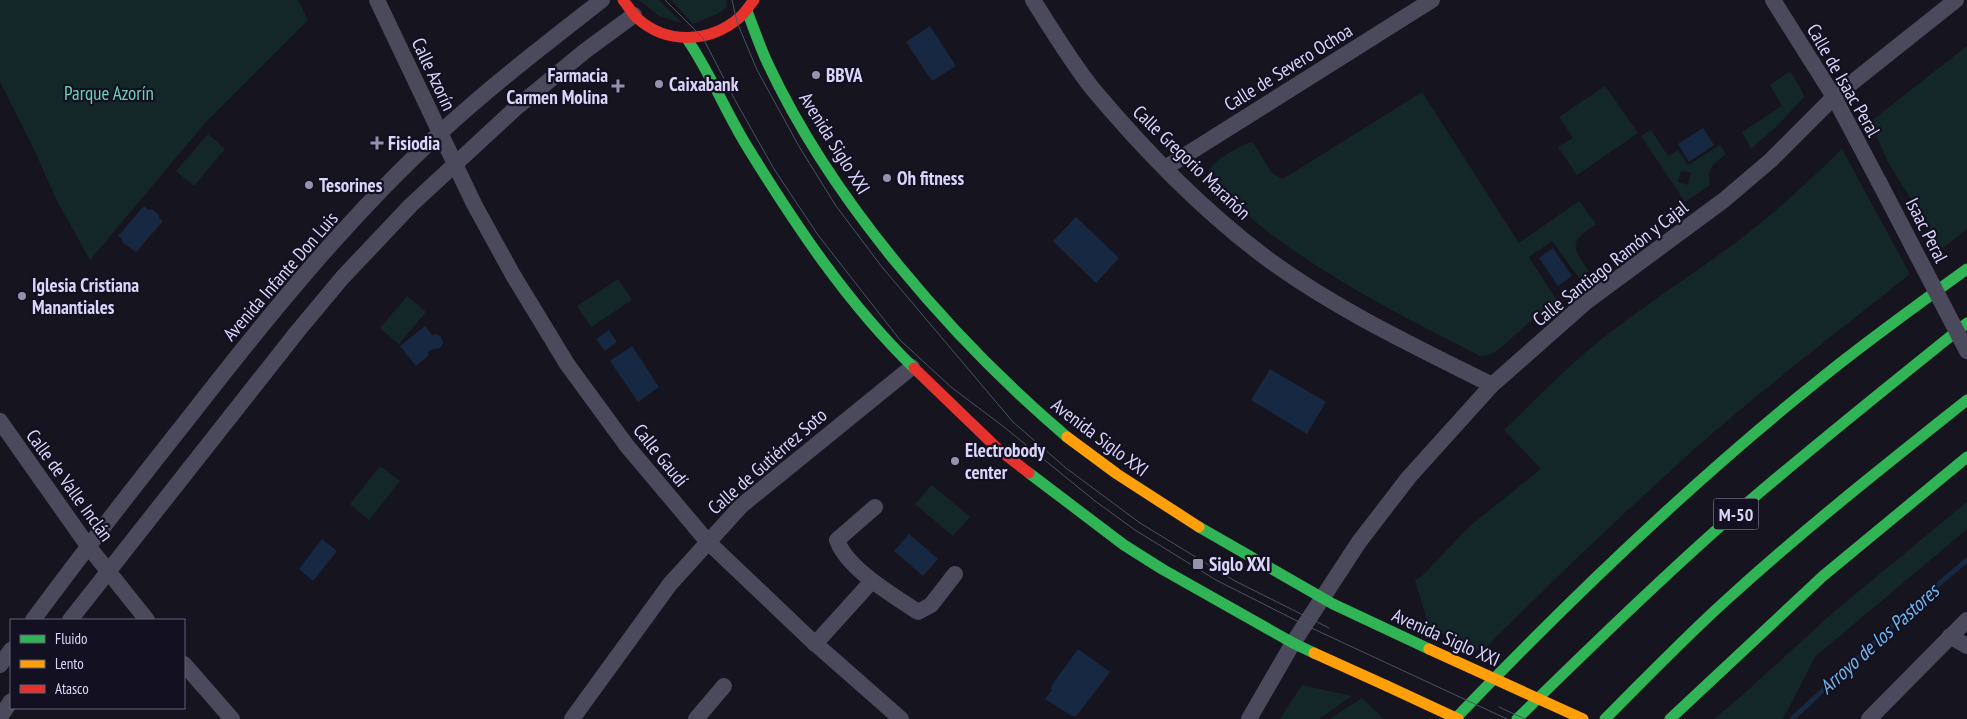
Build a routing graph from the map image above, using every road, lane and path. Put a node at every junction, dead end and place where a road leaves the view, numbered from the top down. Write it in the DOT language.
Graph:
graph roads {
  1 [pos="377,0"];
  2 [pos="602,0"];
  3 [pos="623,0"];
  4 [pos="754,0"];
  5 [pos="1033,0"];
  6 [pos="1432,0"];
  7 [pos="1774,0"];
  8 [pos="1956,0"];
  9 [pos="747,11"];
  10 [pos="634,15"];
  11 [pos="687,39"];
  12 [pos="1834,97"];
  13 [pos="440,133"];
  14 [pos="456,164"];
  15 [pos="1165,168"];
  16 [pos="1879,182"];
  17 [pos="1964,265"];
  18 [pos="1967,323"];
  19 [pos="1967,351"];
  20 [pos="912,367"];
  21 [pos="1492,385"];
  22 [pos="1967,400"];
  23 [pos="0,422"];
  24 [pos="1967,457"];
  25 [pos="875,507"];
  26 [pos="708,541"];
  27 [pos="88,546"];
  28 [pos="109,572"];
  29 [pos="955,574"];
  30 [pos="872,581"];
  31 [pos="1322,597"];
  32 [pos="1803,611"];
  33 [pos="34,619"];
  34 [pos="71,619"];
  35 [pos="146,619"];
  36 [pos="1967,620"];
  37 [pos="1950,636"];
  38 [pos="815,644"];
  39 [pos="1293,644"];
  40 [pos="1967,646"];
  41 [pos="10,651"];
  42 [pos="1740,653"];
  43 [pos="0,665"];
  44 [pos="185,665"];
  45 [pos="724,686"];
  46 [pos="10,703"];
  47 [pos="0,717"];
  48 [pos="232,719"];
  49 [pos="572,719"];
  50 [pos="696,719"];
  51 [pos="901,719"];
  52 [pos="1249,719"];
  53 [pos="1457,719"];
  54 [pos="1517,719"];
  55 [pos="1583,719"];
  56 [pos="1605,719"];
  57 [pos="1670,719"];
  58 [pos="1869,719"];
  1 -- 13 [label="street, Calle Azorín"];
  2 -- 13 [label="street, Avenida Infante Don Luis"];
  3 -- 10 [label="main road"];
  4 -- 9 [label="main road"];
  5 -- 15 [label="street, Calle Gregorio Marañón"];
  6 -- 15 [label="street, Calle de Severo Ochoa"];
  7 -- 12 [label="street, Calle de Isaac Peral"];
  8 -- 12 [label="street, Calle Santiago Ramón y Cajal"];
  9 -- 11 [label="main road"];
  9 -- 31 [label="main road, Avenida Siglo XXI"];
  10 -- 11 [label="main road"];
  10 -- 14 [label="street"];
  11 -- 20 [label="main road"];
  12 -- 16 [label="street, Calle de Isaac Peral"];
  12 -- 21 [label="street, Calle Santiago Ramón y Cajal"];
  13 -- 14 [label="street, Calle Azorín"];
  13 -- 27 [label="street, Avenida Infante Don Luis"];
  14 -- 26 [label="street, Calle Gaudí"];
  14 -- 28 [label="street"];
  15 -- 21 [label="street, Calle Gregorio Marañón"];
  16 -- 19 [label="street, Isaac Peral, bridge"];
  17 -- 53 [label="main road"];
  18 -- 54 [label="main road, M-50"];
  20 -- 26 [label="street, Calle de Gutiérrez Soto"];
  20 -- 39 [label="main road"];
  21 -- 31 [label="street, Calle Santiago Ramón y Cajal"];
  22 -- 56 [label="main road"];
  23 -- 27 [label="street, Calle de Valle Inclán"];
  24 -- 42 [label="main road"];
  25 -- 30 [label="street"];
  26 -- 38 [label="street, Calle Gaudí"];
  26 -- 49 [label="street, Calle de Gutiérrez Soto"];
  27 -- 28 [label="street, Calle de Valle Inclán"];
  27 -- 33 [label="street, Avenida Infante Don Luis"];
  28 -- 34 [label="street"];
  28 -- 35 [label="street, Calle de Valle Inclán"];
  29 -- 30 [label="street"];
  30 -- 38 [label="street"];
  31 -- 39 [label="street, Calle Santiago Ramón y Cajal"];
  31 -- 55 [label="main road, Avenida Siglo XXI, bridge"];
  32 -- 42 [label="main road"];
  36 -- 37 [label="street"];
  37 -- 40 [label="street"];
  37 -- 58 [label="street"];
  38 -- 51 [label="street, Calle Gaudí"];
  39 -- 52 [label="street, Calle Santiago Ramón y Cajal"];
  39 -- 53 [label="main road, bridge"];
  41 -- 43 [label="street"];
  42 -- 57 [label="main road"];
  44 -- 48 [label="street"];
  45 -- 50 [label="street"];
  46 -- 47 [label="street"];
}
